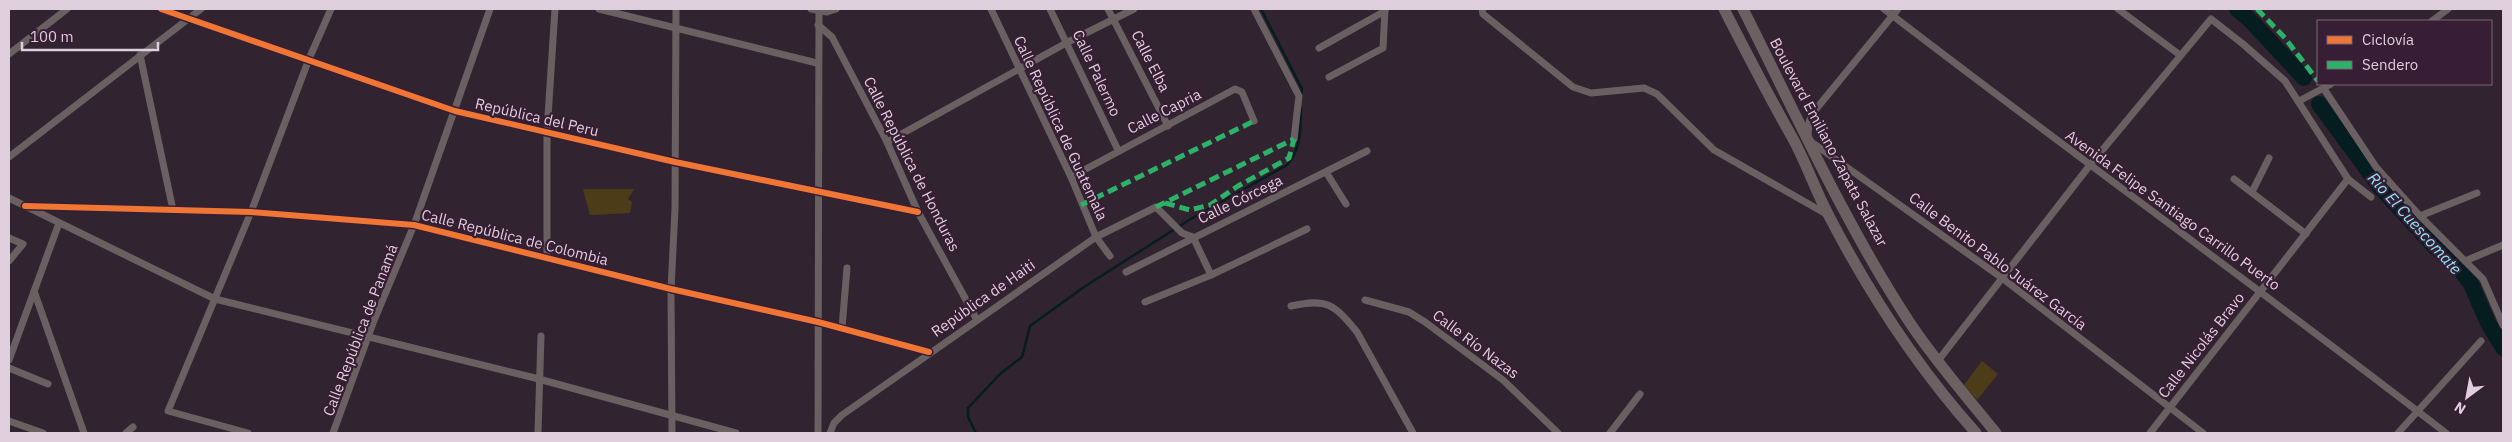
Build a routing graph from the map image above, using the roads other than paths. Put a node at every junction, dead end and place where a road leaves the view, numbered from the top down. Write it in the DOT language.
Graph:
graph roads {
  1 [pos="67,9"];
  2 [pos="161,9"];
  3 [pos="201,9"];
  4 [pos="331,9"];
  5 [pos="490,9"];
  6 [pos="555,9"];
  7 [pos="599,9"];
  8 [pos="676,9"];
  9 [pos="816,9"];
  10 [pos="836,9"];
  11 [pos="991,9"];
  12 [pos="1050,9"];
  13 [pos="1108,9"];
  14 [pos="1134,9"];
  15 [pos="1254,9"];
  16 [pos="1482,9"];
  17 [pos="1724,9"];
  18 [pos="1743,9"];
  19 [pos="1884,9"];
  20 [pos="1898,9"];
  21 [pos="2118,9"];
  22 [pos="2448,9"];
  23 [pos="1385,10"];
  24 [pos="1892,15"];
  25 [pos="188,18"];
  26 [pos="1114,19"];
  27 [pos="2433,20"];
  28 [pos="818,25"];
  29 [pos="676,28"];
  30 [pos="1068,42"];
  31 [pos="1318,48"];
  32 [pos="9,54"];
  33 [pos="140,55"];
  34 [pos="2180,56"];
  35 [pos="309,59"];
  36 [pos="817,63"];
  37 [pos="1020,70"];
  38 [pos="1329,77"];
  39 [pos="2329,85"];
  40 [pos="2321,90"];
  41 [pos="2302,100"];
  42 [pos="455,111"];
  43 [pos="1776,112"];
  44 [pos="1254,121"];
  45 [pos="1168,126"];
  46 [pos="546,132"];
  47 [pos="1294,139"];
  48 [pos="1808,139"];
  49 [pos="887,142"];
  50 [pos="1118,150"];
  51 [pos="1367,151"];
  52 [pos="1815,151"];
  53 [pos="1800,155"];
  54 [pos="9,158"];
  55 [pos="2269,158"];
  56 [pos="675,162"];
  57 [pos="2090,166"];
  58 [pos="1326,172"];
  59 [pos="1071,177"];
  60 [pos="2234,179"];
  61 [pos="2348,179"];
  62 [pos="818,191"];
  63 [pos="2252,192"];
  64 [pos="2477,193"];
  65 [pos="2371,197"];
  66 [pos="9,198"];
  67 [pos="1346,204"];
  68 [pos="25,206"];
  69 [pos="173,210"];
  70 [pos="251,212"];
  71 [pos="918,212"];
  72 [pos="1829,216"];
  73 [pos="2420,216"];
  74 [pos="59,223"];
  75 [pos="414,225"];
  76 [pos="1307,229"];
  77 [pos="2306,234"];
  78 [pos="1096,237"];
  79 [pos="1193,237"];
  80 [pos="9,238"];
  81 [pos="2503,245"];
  82 [pos="1110,256"];
  83 [pos="547,258"];
  84 [pos="9,261"];
  85 [pos="2465,262"];
  86 [pos="847,268"];
  87 [pos="1126,272"];
  88 [pos="1212,275"];
  89 [pos="2002,278"];
  90 [pos="671,289"];
  91 [pos="34,291"];
  92 [pos="2260,291"];
  93 [pos="215,299"];
  94 [pos="1365,300"];
  95 [pos="1145,302"];
  96 [pos="1291,306"];
  97 [pos="977,320"];
  98 [pos="2502,321"];
  99 [pos="818,322"];
  100 [pos="842,328"];
  101 [pos="541,336"];
  102 [pos="368,337"];
  103 [pos="2481,341"];
  104 [pos="929,352"];
  105 [pos="9,360"];
  106 [pos="1937,362"];
  107 [pos="9,368"];
  108 [pos="540,381"];
  109 [pos="48,384"];
  110 [pos="1640,394"];
  111 [pos="2170,409"];
  112 [pos="2418,412"];
  113 [pos="673,414"];
  114 [pos="818,420"];
  115 [pos="9,421"];
  116 [pos="834,423"];
  117 [pos="133,428"];
  118 [pos="221,430"];
  119 [pos="43,433"];
  120 [pos="84,433"];
  121 [pos="126,433"];
  122 [pos="248,433"];
  123 [pos="333,433"];
  124 [pos="538,433"];
  125 [pos="672,433"];
  126 [pos="736,433"];
  127 [pos="821,433"];
  128 [pos="830,433"];
  129 [pos="1413,433"];
  130 [pos="1558,433"];
  131 [pos="1610,433"];
  132 [pos="1976,433"];
  133 [pos="1996,433"];
  134 [pos="2150,433"];
  135 [pos="2203,433"];
  136 [pos="2398,433"];
  137 [pos="2446,433"];
  1 -- 32 [label="street"];
  2 -- 25 [label="street, República del Peru"];
  3 -- 25 [label="street"];
  4 -- 35 [label="street"];
  5 -- 42 [label="street, Calle República de Panamá"];
  6 -- 46 [label="street"];
  7 -- 29 [label="street"];
  8 -- 29 [label="street"];
  9 -- 10 [label="street"];
  9 -- 28 [label="street"];
  11 -- 37 [label="street, Calle República de Guatemala"];
  12 -- 30 [label="street, Calle Palermo"];
  13 -- 26 [label="street, Calle Elba"];
  14 -- 26 [label="street"];
  15 -- 47 [label="street"];
  16 -- 72 [label="street"];
  17 -- 43 [label="main road, Boulevard Emiliano Zapata Salazar"];
  18 -- 48 [label="main road, Boulevard Emiliano Zapata Salazar"];
  19 -- 24 [label="street, Avenida Felipe Santiago Carrillo Puerto"];
  20 -- 24 [label="street"];
  21 -- 34 [label="street"];
  22 -- 27 [label="street"];
  23 -- 31 [label="street"];
  23 -- 38 [label="street"];
  24 -- 48 [label="street"];
  24 -- 57 [label="street, Avenida Felipe Santiago Carrillo Puerto"];
  25 -- 33 [label="street"];
  25 -- 35 [label="street, República del Peru"];
  26 -- 30 [label="street"];
  26 -- 45 [label="street, Calle Elba"];
  28 -- 36 [label="street"];
  28 -- 49 [label="street, Calle República de Honduras"];
  29 -- 36 [label="street"];
  29 -- 56 [label="street"];
  30 -- 37 [label="street"];
  30 -- 50 [label="street, Calle Palermo"];
  33 -- 54 [label="street"];
  33 -- 69 [label="street"];
  34 -- 41 [label="street"];
  34 -- 57 [label="street"];
  35 -- 42 [label="street, República del Peru"];
  35 -- 70 [label="street"];
  36 -- 62 [label="street"];
  37 -- 49 [label="street"];
  37 -- 59 [label="street, Calle República de Guatemala"];
  39 -- 40 [label="street"];
  40 -- 41 [label="street"];
  40 -- 73 [label="street"];
  41 -- 61 [label="street"];
  42 -- 46 [label="street, República del Peru"];
  42 -- 75 [label="street, Calle República de Panamá"];
  43 -- 48 [label="street, Calle Benito Pablo Juárez García"];
  43 -- 53 [label="main road, Boulevard Emiliano Zapata Salazar"];
  44 -- 45 [label="street, Calle Capria"];
  45 -- 50 [label="street, Calle Capria"];
  46 -- 56 [label="street, República del Peru"];
  46 -- 83 [label="street"];
  48 -- 52 [label="main road, Boulevard Emiliano Zapata Salazar"];
  48 -- 89 [label="street, Calle Benito Pablo Juárez García"];
  49 -- 71 [label="street, Calle República de Honduras"];
  50 -- 59 [label="street, Calle Capria"];
  51 -- 58 [label="street, Calle Córcega"];
  52 -- 53 [label="main road"];
  52 -- 106 [label="main road, Boulevard Emiliano Zapata Salazar"];
  53 -- 72 [label="main road, Boulevard Emiliano Zapata Salazar"];
  55 -- 63 [label="street"];
  56 -- 62 [label="street, República del Peru"];
  56 -- 90 [label="street"];
  57 -- 89 [label="street"];
  57 -- 92 [label="street, Avenida Felipe Santiago Carrillo Puerto"];
  58 -- 67 [label="street"];
  58 -- 79 [label="street, Calle Córcega"];
  59 -- 78 [label="street, Calle República de Guatemala"];
  60 -- 63 [label="street"];
  61 -- 65 [label="street"];
  61 -- 77 [label="street, Calle Nicolás Bravo"];
  62 -- 71 [label="street, República del Peru"];
  62 -- 99 [label="street"];
  63 -- 77 [label="street"];
  64 -- 73 [label="street"];
  66 -- 68 [label="street"];
  68 -- 69 [label="street, Calle República de Colombia"];
  68 -- 74 [label="street"];
  69 -- 70 [label="street, Calle República de Colombia"];
  70 -- 75 [label="street, Calle República de Colombia"];
  70 -- 93 [label="street"];
  71 -- 97 [label="street, Calle República de Honduras"];
  72 -- 132 [label="main road, Boulevard Emiliano Zapata Salazar"];
  73 -- 85 [label="street"];
  74 -- 91 [label="street"];
  74 -- 93 [label="street"];
  75 -- 83 [label="street, Calle República de Colombia"];
  75 -- 102 [label="street, Calle República de Panamá"];
  76 -- 88 [label="street"];
  77 -- 92 [label="street, Calle Nicolás Bravo"];
  78 -- 79 [label="street, República de Haiti"];
  78 -- 82 [label="street, Calle República de Guatemala"];
  78 -- 97 [label="street, República de Haiti"];
  79 -- 87 [label="street, Calle Córcega"];
  79 -- 88 [label="street"];
  80 -- 84 [label="street"];
  81 -- 85 [label="street"];
  83 -- 90 [label="street, Calle República de Colombia"];
  85 -- 98 [label="street"];
  86 -- 100 [label="street"];
  88 -- 95 [label="street"];
  89 -- 106 [label="street"];
  89 -- 111 [label="street, Calle Benito Pablo Juárez García"];
  90 -- 99 [label="street, Calle República de Colombia"];
  90 -- 113 [label="street"];
  91 -- 105 [label="street"];
  91 -- 120 [label="street"];
  92 -- 111 [label="street, Calle Nicolás Bravo"];
  92 -- 112 [label="street, Avenida Felipe Santiago Carrillo Puerto"];
  93 -- 102 [label="street"];
  93 -- 118 [label="street"];
  94 -- 130 [label="street, Calle Río Nazas"];
  96 -- 129 [label="street"];
  97 -- 104 [label="street, República de Haiti"];
  99 -- 100 [label="street, Calle República de Colombia"];
  99 -- 114 [label="street"];
  100 -- 104 [label="street, Calle República de Colombia"];
  101 -- 108 [label="street"];
  102 -- 108 [label="street"];
  102 -- 123 [label="street, Calle República de Panamá"];
  103 -- 112 [label="street"];
  104 -- 116 [label="street, República de Haiti"];
  106 -- 133 [label="main road, Boulevard Emiliano Zapata Salazar"];
  107 -- 109 [label="street"];
  108 -- 113 [label="street"];
  108 -- 124 [label="street"];
  110 -- 131 [label="street"];
  111 -- 134 [label="street, Calle Nicolás Bravo"];
  111 -- 135 [label="street, Calle Benito Pablo Juárez García"];
  112 -- 136 [label="street"];
  112 -- 137 [label="street, Avenida Felipe Santiago Carrillo Puerto"];
  113 -- 125 [label="street"];
  113 -- 126 [label="street"];
  114 -- 116 [label="street"];
  114 -- 127 [label="street"];
  115 -- 119 [label="street"];
  116 -- 128 [label="street"];
  117 -- 121 [label="street"];
  118 -- 122 [label="street"];
}
